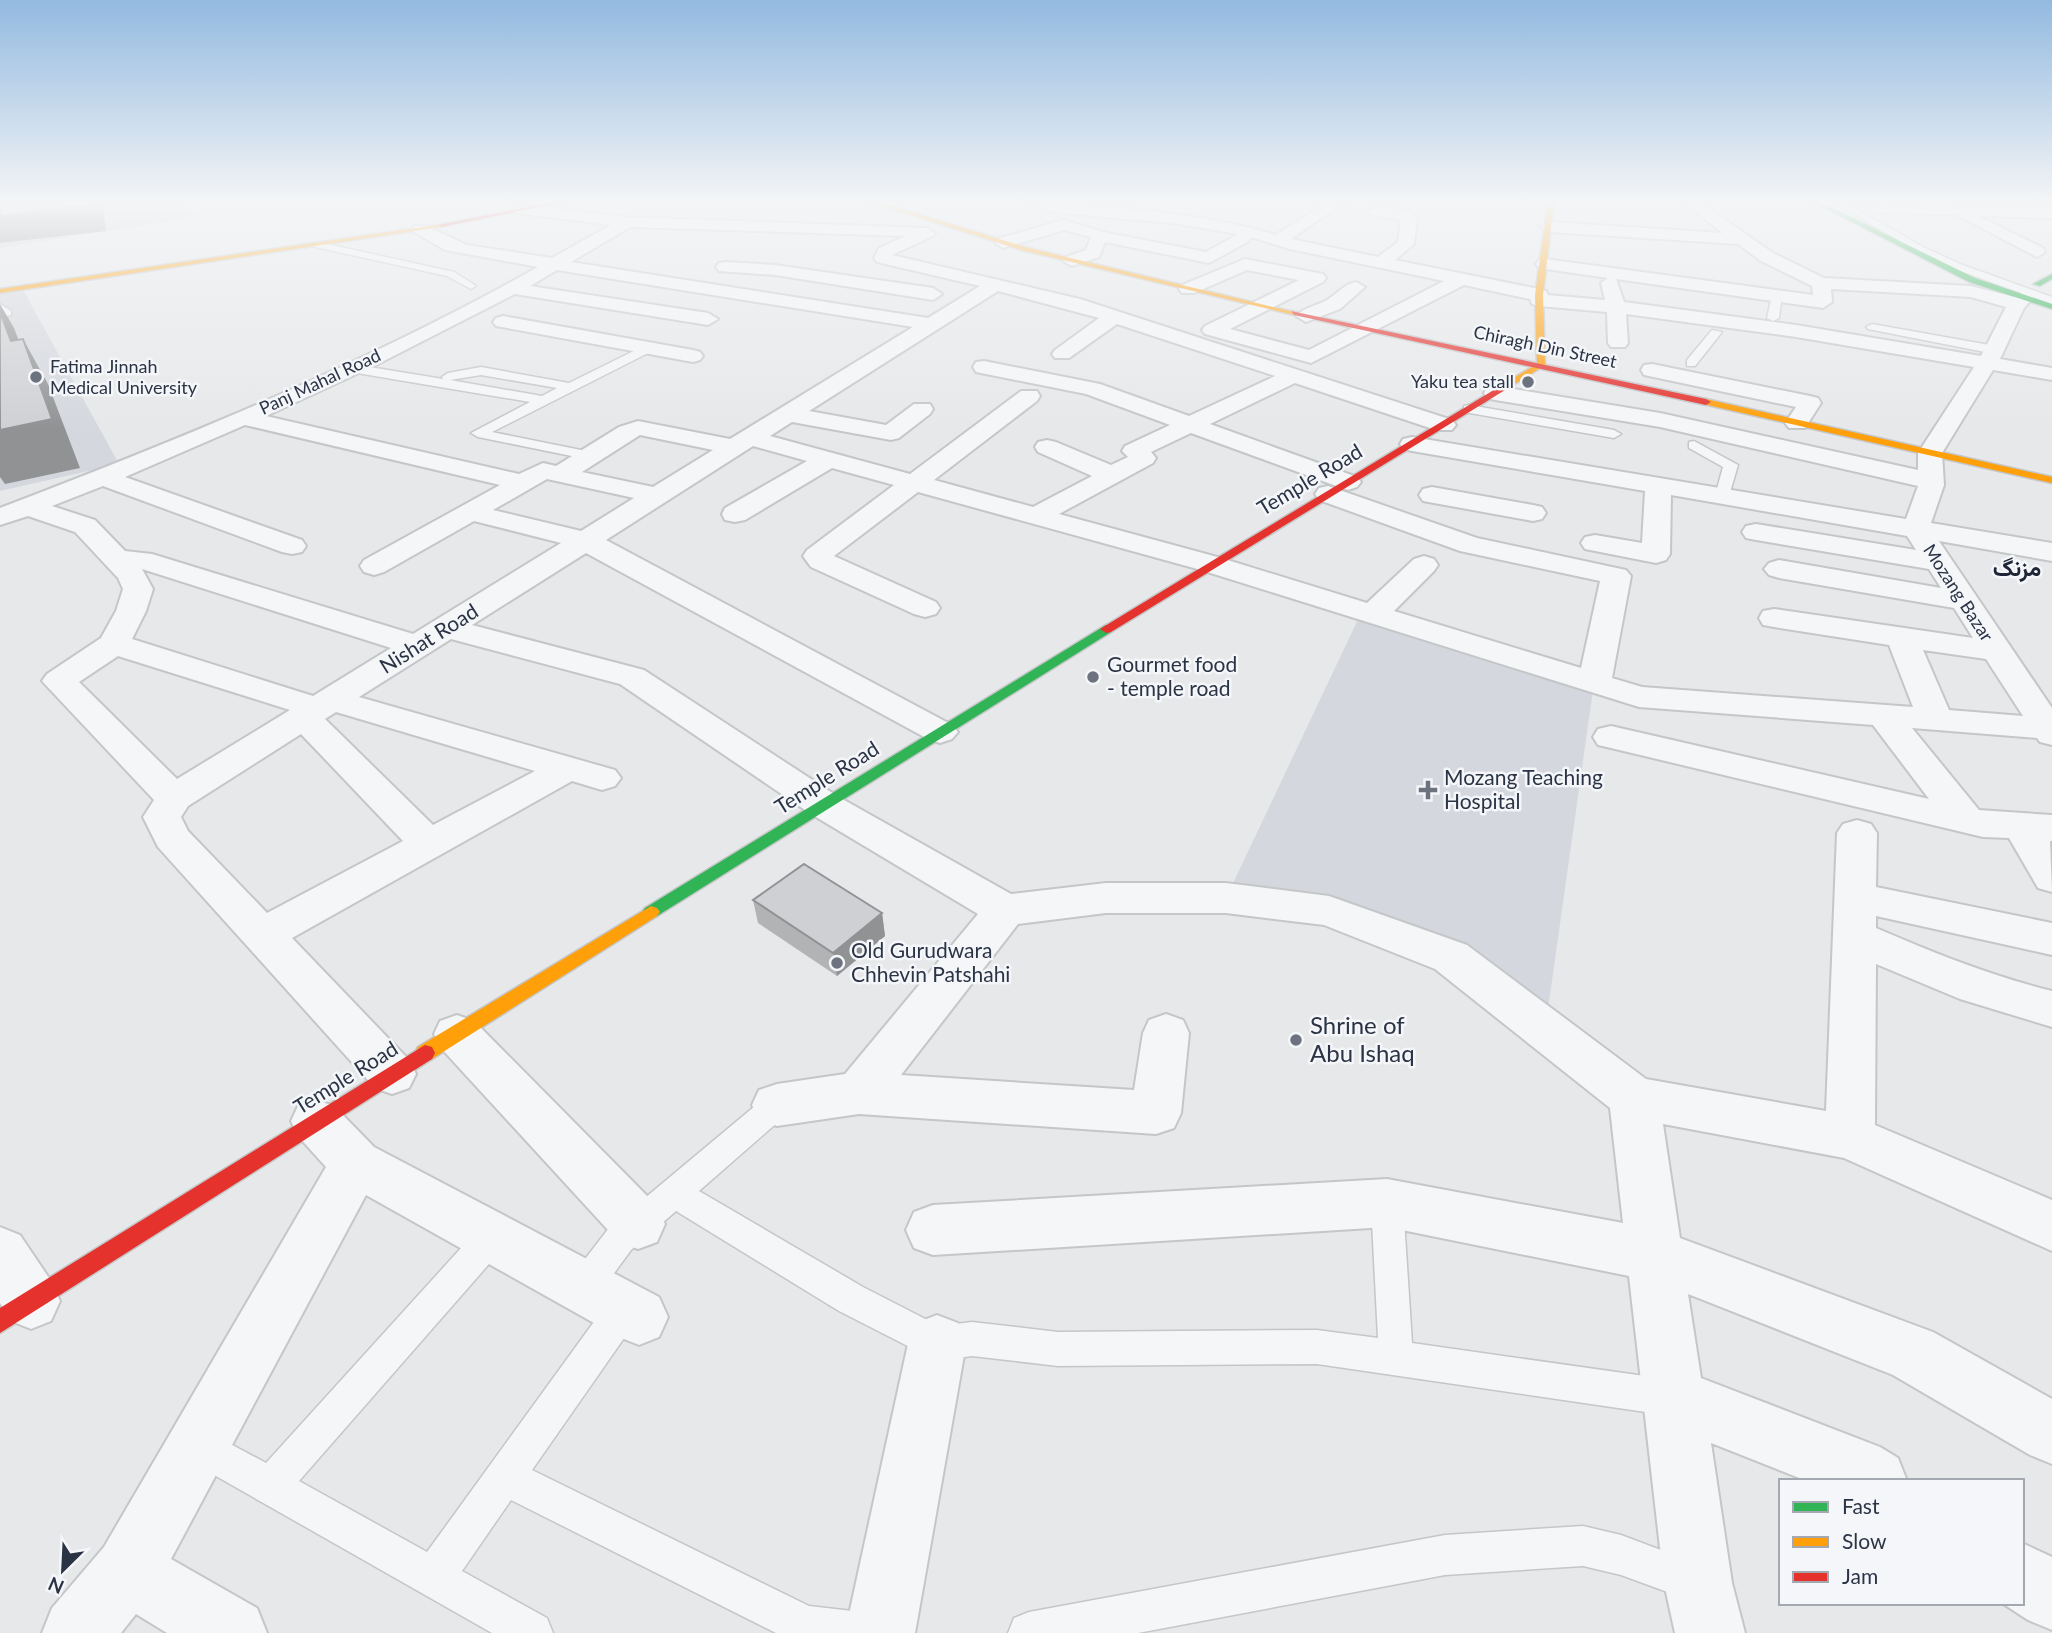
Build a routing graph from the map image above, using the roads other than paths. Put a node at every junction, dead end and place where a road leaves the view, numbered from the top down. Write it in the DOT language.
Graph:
graph roads {
  1 [pos="46,277"];
  2 [pos="95,277"];
  3 [pos="454,277"];
  4 [pos="530,277"];
  5 [pos="639,277"];
  6 [pos="703,277"];
  7 [pos="822,277"];
  8 [pos="963,277"];
  9 [pos="1137,277"];
  10 [pos="1216,277"];
  11 [pos="1232,277"];
  12 [pos="1313,277"];
  13 [pos="1451,277"];
  14 [pos="1543,277"];
  15 [pos="1608,277"];
  16 [pos="1645,277"];
  17 [pos="1809,277"];
  18 [pos="1956,277"];
  19 [pos="1987,277"];
  20 [pos="2006,277"];
  21 [pos="2051,277"];
  22 [pos="1460,279"];
  23 [pos="1821,283"];
  24 [pos="0,284"];
  25 [pos="996,284"];
  26 [pos="686,285"];
  27 [pos="1972,286"];
  28 [pos="1356,287"];
  29 [pos="511,288"];
  30 [pos="1188,289"];
  31 [pos="1294,290"];
  32 [pos="0,291"];
  33 [pos="2033,294"];
  34 [pos="477,295"];
  35 [pos="1777,295"];
  36 [pos="1539,297"];
  37 [pos="970,300"];
  38 [pos="1339,300"];
  39 [pos="2052,301"];
  40 [pos="0,306"];
  41 [pos="1616,306"];
  42 [pos="1264,307"];
  43 [pos="2052,307"];
  44 [pos="0,316"];
  45 [pos="1115,316"];
  46 [pos="1204,316"];
  47 [pos="1306,316"];
  48 [pos="1773,318"];
  49 [pos="708,319"];
  50 [pos="1230,323"];
  51 [pos="932,324"];
  52 [pos="438,326"];
  53 [pos="490,327"];
  54 [pos="1688,327"];
  55 [pos="1872,327"];
  56 [pos="1368,329"];
  57 [pos="1806,331"];
  58 [pos="1716,332"];
  59 [pos="1618,343"];
  60 [pos="648,348"];
  61 [pos="1062,354"];
  62 [pos="694,356"];
  63 [pos="1990,357"];
  64 [pos="1691,363"];
  65 [pos="1541,365"];
  66 [pos="985,367"];
  67 [pos="351,368"];
  68 [pos="1652,370"];
  69 [pos="2052,374"];
  70 [pos="1293,376"];
  71 [pos="435,383"];
  72 [pos="571,387"];
  73 [pos="1495,393"];
  74 [pos="1028,396"];
  75 [pos="544,400"];
  76 [pos="922,409"];
  77 [pos="1469,409"];
  78 [pos="787,414"];
  79 [pos="243,418"];
  80 [pos="1797,423"];
  81 [pos="1190,425"];
  82 [pos="1444,425"];
  83 [pos="1615,434"];
  84 [pos="741,442"];
  85 [pos="1412,444"];
  86 [pos="1694,445"];
  87 [pos="1046,447"];
  88 [pos="1930,453"];
  89 [pos="590,456"];
  90 [pos="829,460"];
  91 [pos="1538,465"];
  92 [pos="561,474"];
  93 [pos="1112,475"];
  94 [pos="105,478"];
  95 [pos="2052,480"];
  96 [pos="1800,481"];
  97 [pos="1931,481"];
  98 [pos="522,482"];
  99 [pos="913,483"];
  100 [pos="1658,485"];
  101 [pos="1338,488"];
  102 [pos="1433,495"];
  103 [pos="659,496"];
  104 [pos="1723,496"];
  105 [pos="14,512"];
  106 [pos="470,512"];
  107 [pos="1534,513"];
  108 [pos="735,514"];
  109 [pos="1036,516"];
  110 [pos="1916,528"];
  111 [pos="1756,533"];
  112 [pos="586,541"];
  113 [pos="1595,543"];
  114 [pos="292,546"];
  115 [pos="2052,552"];
  116 [pos="1529,558"];
  117 [pos="117,560"];
  118 [pos="1938,562"];
  119 [pos="1211,564"];
  120 [pos="1424,565"];
  121 [pos="374,566"];
  122 [pos="1779,569"];
  123 [pos="1964,601"];
  124 [pos="925,608"];
  125 [pos="1373,614"];
  126 [pos="1774,618"];
  127 [pos="433,637"];
  128 [pos="1902,637"];
  129 [pos="114,644"];
  130 [pos="2005,664"];
  131 [pos="1594,683"];
  132 [pos="2052,685"];
  133 [pos="318,708"];
  134 [pos="1884,715"];
  135 [pos="1935,719"];
  136 [pos="2050,731"];
  137 [pos="940,732"];
  138 [pos="1611,737"];
  139 [pos="174,797"];
  140 [pos="824,805"];
  141 [pos="1966,820"];
  142 [pos="2037,827"];
  143 [pos="1857,833"];
  144 [pos="429,844"];
  145 [pos="2052,878"];
  146 [pos="1005,910"];
  147 [pos="1855,916"];
  148 [pos="262,934"];
  149 [pos="2052,939"];
  150 [pos="2052,1009"];
  151 [pos="1166,1033"];
  152 [pos="457,1034"];
  153 [pos="392,1074"];
  154 [pos="859,1093"];
  155 [pos="1634,1098"];
  156 [pos="776,1105"];
  157 [pos="316,1121"];
  158 [pos="1850,1137"];
  159 [pos="356,1163"];
  160 [pos="1387,1203"];
  161 [pos="656,1208"];
  162 [pos="2052,1226"];
  163 [pos="933,1230"];
  164 [pos="492,1237"];
  165 [pos="0,1252"];
  166 [pos="1655,1255"];
  167 [pos="616,1304"];
  168 [pos="16,1311"];
  169 [pos="937,1345"];
  170 [pos="1396,1358"];
  171 [pos="1673,1398"];
  172 [pos="2052,1433"];
  173 [pos="198,1446"];
  174 [pos="505,1477"];
  175 [pos="1872,1479"];
  176 [pos="270,1486"];
  177 [pos="128,1572"];
  178 [pos="433,1578"];
  179 [pos="2024,1578"];
  180 [pos="2052,1596"];
  181 [pos="1704,1608"];
  182 [pos="77,1633"];
  183 [pos="232,1633"];
  184 [pos="532,1633"];
  185 [pos="861,1633"];
  186 [pos="880,1633"];
  187 [pos="1029,1633"];
  1 -- 24 [label="street"];
  2 -- 32 [label="street"];
  3 -- 34 [label="lane"];
  4 -- 29 [label="street, Panj Mahal Road"];
  5 -- 26 [label="street"];
  6 -- 26 [label="street"];
  7 -- 37 [label="street"];
  8 -- 25 [label="street"];
  9 -- 30 [label="street, Chiragh Din Street"];
  10 -- 30 [label="street"];
  11 -- 31 [label="street"];
  12 -- 31 [label="street"];
  13 -- 22 [label="street"];
  14 -- 36 [label="street"];
  15 -- 41 [label="street"];
  16 -- 35 [label="street"];
  17 -- 23 [label="street"];
  18 -- 27 [label="street"];
  19 -- 39 [label="lane"];
  20 -- 33 [label="street"];
  21 -- 33 [label="street"];
  22 -- 36 [label="street"];
  22 -- 56 [label="street"];
  23 -- 27 [label="street"];
  23 -- 35 [label="street"];
  25 -- 37 [label="street, Nishat Road"];
  25 -- 45 [label="street"];
  26 -- 51 [label="street"];
  27 -- 33 [label="street"];
  28 -- 38 [label="street"];
  29 -- 34 [label="street, Panj Mahal Road"];
  29 -- 49 [label="street"];
  30 -- 42 [label="street, Chiragh Din Street"];
  31 -- 38 [label="street"];
  31 -- 42 [label="street"];
  33 -- 43 [label="street"];
  33 -- 63 [label="street"];
  34 -- 52 [label="street, Panj Mahal Road"];
  34 -- 53 [label="street"];
  35 -- 48 [label="lane"];
  36 -- 41 [label="street"];
  36 -- 65 [label="street"];
  37 -- 51 [label="street, Nishat Road"];
  38 -- 47 [label="street"];
  40 -- 44 [label="lane"];
  41 -- 57 [label="street"];
  41 -- 59 [label="street"];
  42 -- 47 [label="street, Chiragh Din Street"];
  42 -- 50 [label="street"];
  45 -- 61 [label="street"];
  45 -- 70 [label="street"];
  46 -- 50 [label="street"];
  47 -- 56 [label="street, Chiragh Din Street"];
  50 -- 56 [label="street"];
  51 -- 78 [label="street, Nishat Road"];
  52 -- 53 [label="street"];
  52 -- 67 [label="street, Panj Mahal Road"];
  53 -- 60 [label="street"];
  54 -- 58 [label="street"];
  55 -- 63 [label="lane"];
  56 -- 65 [label="street, Chiragh Din Street"];
  57 -- 58 [label="street"];
  57 -- 63 [label="street"];
  58 -- 64 [label="lane"];
  60 -- 62 [label="street"];
  60 -- 72 [label="lane"];
  63 -- 69 [label="street"];
  63 -- 88 [label="street"];
  65 -- 73 [label="street, Temple Road"];
  65 -- 80 [label="street, Chiragh Din Street"];
  66 -- 81 [label="street"];
  67 -- 71 [label="lane"];
  67 -- 79 [label="street, Panj Mahal Road"];
  68 -- 80 [label="street"];
  70 -- 81 [label="street"];
  70 -- 82 [label="street"];
  71 -- 72 [label="lane"];
  71 -- 75 [label="lane"];
  72 -- 75 [label="lane"];
  73 -- 77 [label="street, Temple Road"];
  73 -- 96 [label="street"];
  74 -- 99 [label="street"];
  75 -- 89 [label="lane"];
  76 -- 78 [label="street"];
  77 -- 82 [label="street, Temple Road"];
  77 -- 83 [label="lane"];
  78 -- 84 [label="street, Nishat Road"];
  79 -- 94 [label="street, Panj Mahal Road"];
  79 -- 98 [label="street"];
  80 -- 88 [label="street, Chiragh Din Street"];
  81 -- 93 [label="street"];
  81 -- 101 [label="street"];
  82 -- 85 [label="street, Temple Road"];
  84 -- 89 [label="street"];
  84 -- 90 [label="street"];
  84 -- 103 [label="street, Nishat Road"];
  85 -- 91 [label="street"];
  85 -- 101 [label="street, Temple Road"];
  86 -- 104 [label="lane"];
  87 -- 93 [label="street"];
  88 -- 95 [label="street, Chiragh Din Street"];
  88 -- 97 [label="street, Mozang Bazar"];
  89 -- 92 [label="street"];
  90 -- 99 [label="street"];
  90 -- 108 [label="street"];
  91 -- 100 [label="street"];
  91 -- 107 [label="street"];
  92 -- 98 [label="street"];
  92 -- 103 [label="street"];
  93 -- 109 [label="street"];
  94 -- 105 [label="street, Panj Mahal Road"];
  94 -- 114 [label="street"];
  96 -- 97 [label="street"];
  96 -- 104 [label="street"];
  96 -- 110 [label="street"];
  97 -- 110 [label="street, Mozang Bazar"];
  98 -- 106 [label="street"];
  99 -- 109 [label="street"];
  99 -- 124 [label="street"];
  100 -- 104 [label="street"];
  100 -- 113 [label="street"];
  101 -- 116 [label="street"];
  101 -- 119 [label="street, Temple Road"];
  102 -- 107 [label="street"];
  103 -- 112 [label="street, Nishat Road"];
  105 -- 117 [label="street"];
  106 -- 112 [label="street"];
  106 -- 121 [label="street"];
  107 -- 116 [label="street"];
  109 -- 119 [label="street"];
  110 -- 115 [label="street"];
  110 -- 118 [label="street, Mozang Bazar"];
  111 -- 118 [label="street"];
  112 -- 127 [label="street, Nishat Road"];
  112 -- 137 [label="street"];
  116 -- 131 [label="street"];
  117 -- 127 [label="street"];
  117 -- 129 [label="street"];
  118 -- 123 [label="street, Mozang Bazar"];
  119 -- 125 [label="street"];
  119 -- 137 [label="street, Temple Road"];
  120 -- 125 [label="street"];
  122 -- 123 [label="street"];
  123 -- 130 [label="street, Mozang Bazar"];
  125 -- 131 [label="street"];
  126 -- 128 [label="street"];
  127 -- 133 [label="street, Nishat Road"];
  127 -- 140 [label="street"];
  128 -- 130 [label="street"];
  128 -- 135 [label="street"];
  129 -- 133 [label="street"];
  129 -- 139 [label="street"];
  130 -- 132 [label="street"];
  130 -- 136 [label="street, Mozang Bazar"];
  131 -- 134 [label="street"];
  133 -- 139 [label="street, Nishat Road"];
  133 -- 144 [label="street"];
  133 -- 144 [label="street"];
  134 -- 135 [label="street"];
  134 -- 141 [label="street"];
  135 -- 136 [label="street"];
  137 -- 140 [label="street, Temple Road"];
  138 -- 141 [label="street"];
  139 -- 148 [label="street"];
  140 -- 146 [label="street"];
  140 -- 152 [label="street, Temple Road"];
  141 -- 142 [label="street"];
  142 -- 145 [label="street"];
  143 -- 147 [label="street"];
  144 -- 148 [label="street"];
  146 -- 154 [label="street"];
  146 -- 155 [label="street"];
  147 -- 149 [label="street"];
  147 -- 150 [label="street"];
  147 -- 158 [label="street"];
  148 -- 153 [label="street"];
  151 -- 154 [label="street"];
  152 -- 153 [label="street, Temple Road"];
  152 -- 161 [label="street"];
  153 -- 157 [label="street, Temple Road"];
  154 -- 156 [label="street"];
  155 -- 158 [label="street"];
  155 -- 166 [label="street"];
  156 -- 161 [label="lane"];
  157 -- 159 [label="street"];
  157 -- 168 [label="street, Temple Road"];
  158 -- 162 [label="street"];
  159 -- 164 [label="street"];
  159 -- 173 [label="street"];
  160 -- 163 [label="street"];
  160 -- 166 [label="street"];
  160 -- 170 [label="lane"];
  161 -- 167 [label="lane"];
  161 -- 169 [label="lane"];
  164 -- 167 [label="street"];
  164 -- 176 [label="lane"];
  165 -- 168 [label="street"];
  166 -- 171 [label="street"];
  166 -- 172 [label="street"];
  167 -- 174 [label="lane"];
  169 -- 170 [label="lane"];
  169 -- 186 [label="street"];
  170 -- 171 [label="lane"];
  171 -- 175 [label="street"];
  171 -- 181 [label="street"];
  173 -- 176 [label="lane"];
  173 -- 177 [label="street"];
  174 -- 178 [label="lane"];
  174 -- 185 [label="lane"];
  176 -- 178 [label="lane"];
  177 -- 182 [label="street"];
  177 -- 183 [label="street"];
  178 -- 184 [label="lane"];
  179 -- 180 [label="street"];
  181 -- 187 [label="lane"];
}
